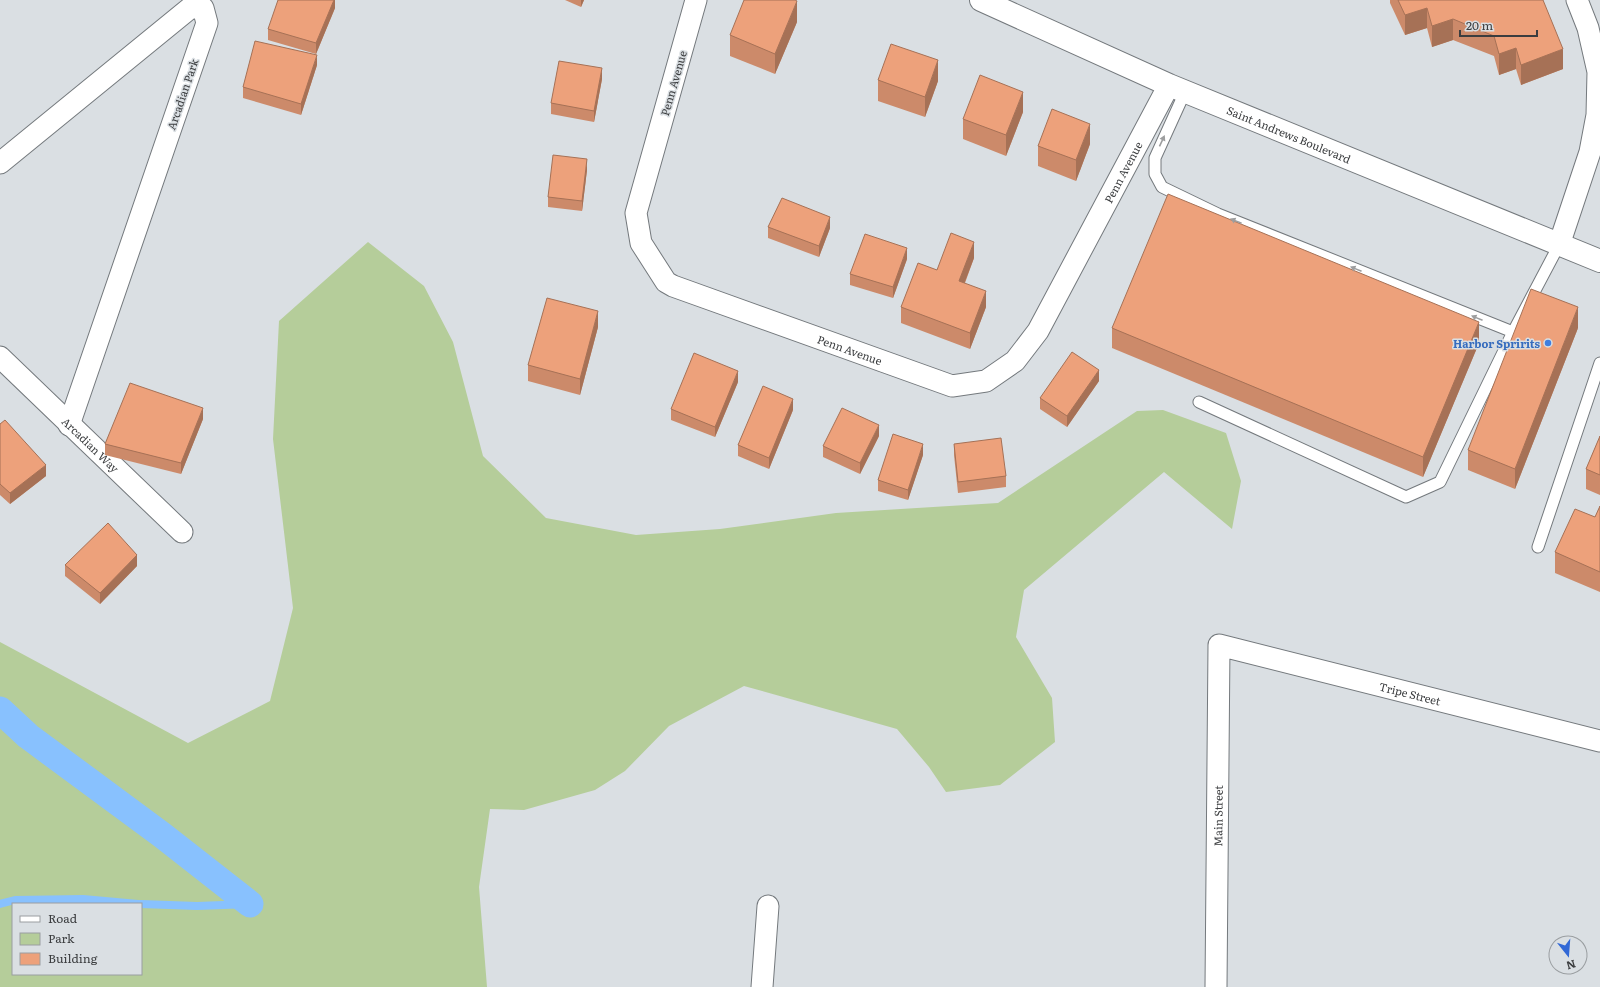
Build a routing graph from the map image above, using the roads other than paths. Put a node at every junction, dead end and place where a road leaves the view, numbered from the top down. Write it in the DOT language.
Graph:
graph roads {
  1 [pos="696,0"];
  2 [pos="981,0"];
  3 [pos="1577,0"];
  4 [pos="1177,88"];
  5 [pos="1595,155"];
  6 [pos="0,164"];
  7 [pos="1559,245"];
  8 [pos="1600,261"];
  9 [pos="1513,332"];
  10 [pos="0,357"];
  11 [pos="1600,363"];
  12 [pos="1199,402"];
  13 [pos="70,425"];
  14 [pos="182,532"];
  15 [pos="1538,547"];
  16 [pos="1219,645"];
  17 [pos="1600,741"];
  18 [pos="768,906"];
  19 [pos="762,987"];
  20 [pos="1216,987"];
  1 -- 4 [label="street, Penn Avenue"];
  2 -- 4 [label="main road, Saint Andrews Boulevard"];
  3 -- 5 [label="street"];
  4 -- 7 [label="main road, Saint Andrews Boulevard"];
  9 -- 4 [label="lane, one-way"];
  5 -- 7 [label="street"];
  6 -- 13 [label="street, Arcadian Park"];
  7 -- 8 [label="main road, Saint Andrews Boulevard"];
  7 -- 9 [label="lane"];
  9 -- 12 [label="lane"];
  10 -- 13 [label="street, Arcadian Way"];
  11 -- 15 [label="lane"];
  13 -- 14 [label="street, Arcadian Way"];
  16 -- 17 [label="street, Tripe Street"];
  16 -- 20 [label="street, Main Street"];
  18 -- 19 [label="street"];
}
